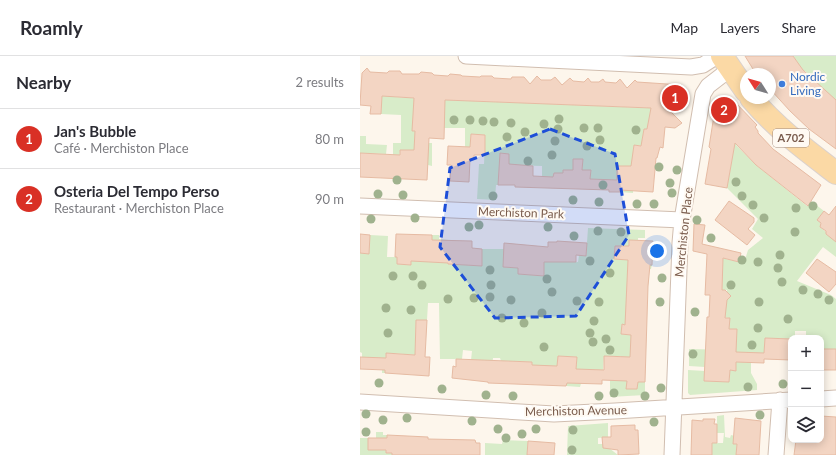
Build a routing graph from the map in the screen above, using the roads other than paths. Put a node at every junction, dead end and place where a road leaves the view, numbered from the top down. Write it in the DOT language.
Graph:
graph roads {
  1 [pos="466,56"];
  2 [pos="486,56"];
  3 [pos="723,60"];
  4 [pos="740,83"];
  5 [pos="756,104"];
  6 [pos="836,173"];
  7 [pos="360,206"];
  8 [pos="682,220"];
  9 [pos="836,398"];
  10 [pos="824,399"];
  11 [pos="785,400"];
  12 [pos="360,402"];
  13 [pos="673,408"];
  14 [pos="672,455"];
  15 [pos="776,455"];
  1 -- 2 [label="street"];
  2 -- 3 [label="street"];
  3 -- 4 [label="main road"];
  3 -- 8 [label="street, Merchiston Place"];
  5 -- 6 [label="main road, A702"];
  7 -- 8 [label="street, Merchiston Park"];
  8 -- 13 [label="street, Merchiston Place"];
  9 -- 10 [label="street"];
  11 -- 13 [label="street, Merchiston Avenue"];
  11 -- 15 [label="street"];
  12 -- 13 [label="street, Merchiston Avenue"];
  13 -- 14 [label="street, Merchiston Place"];
}
